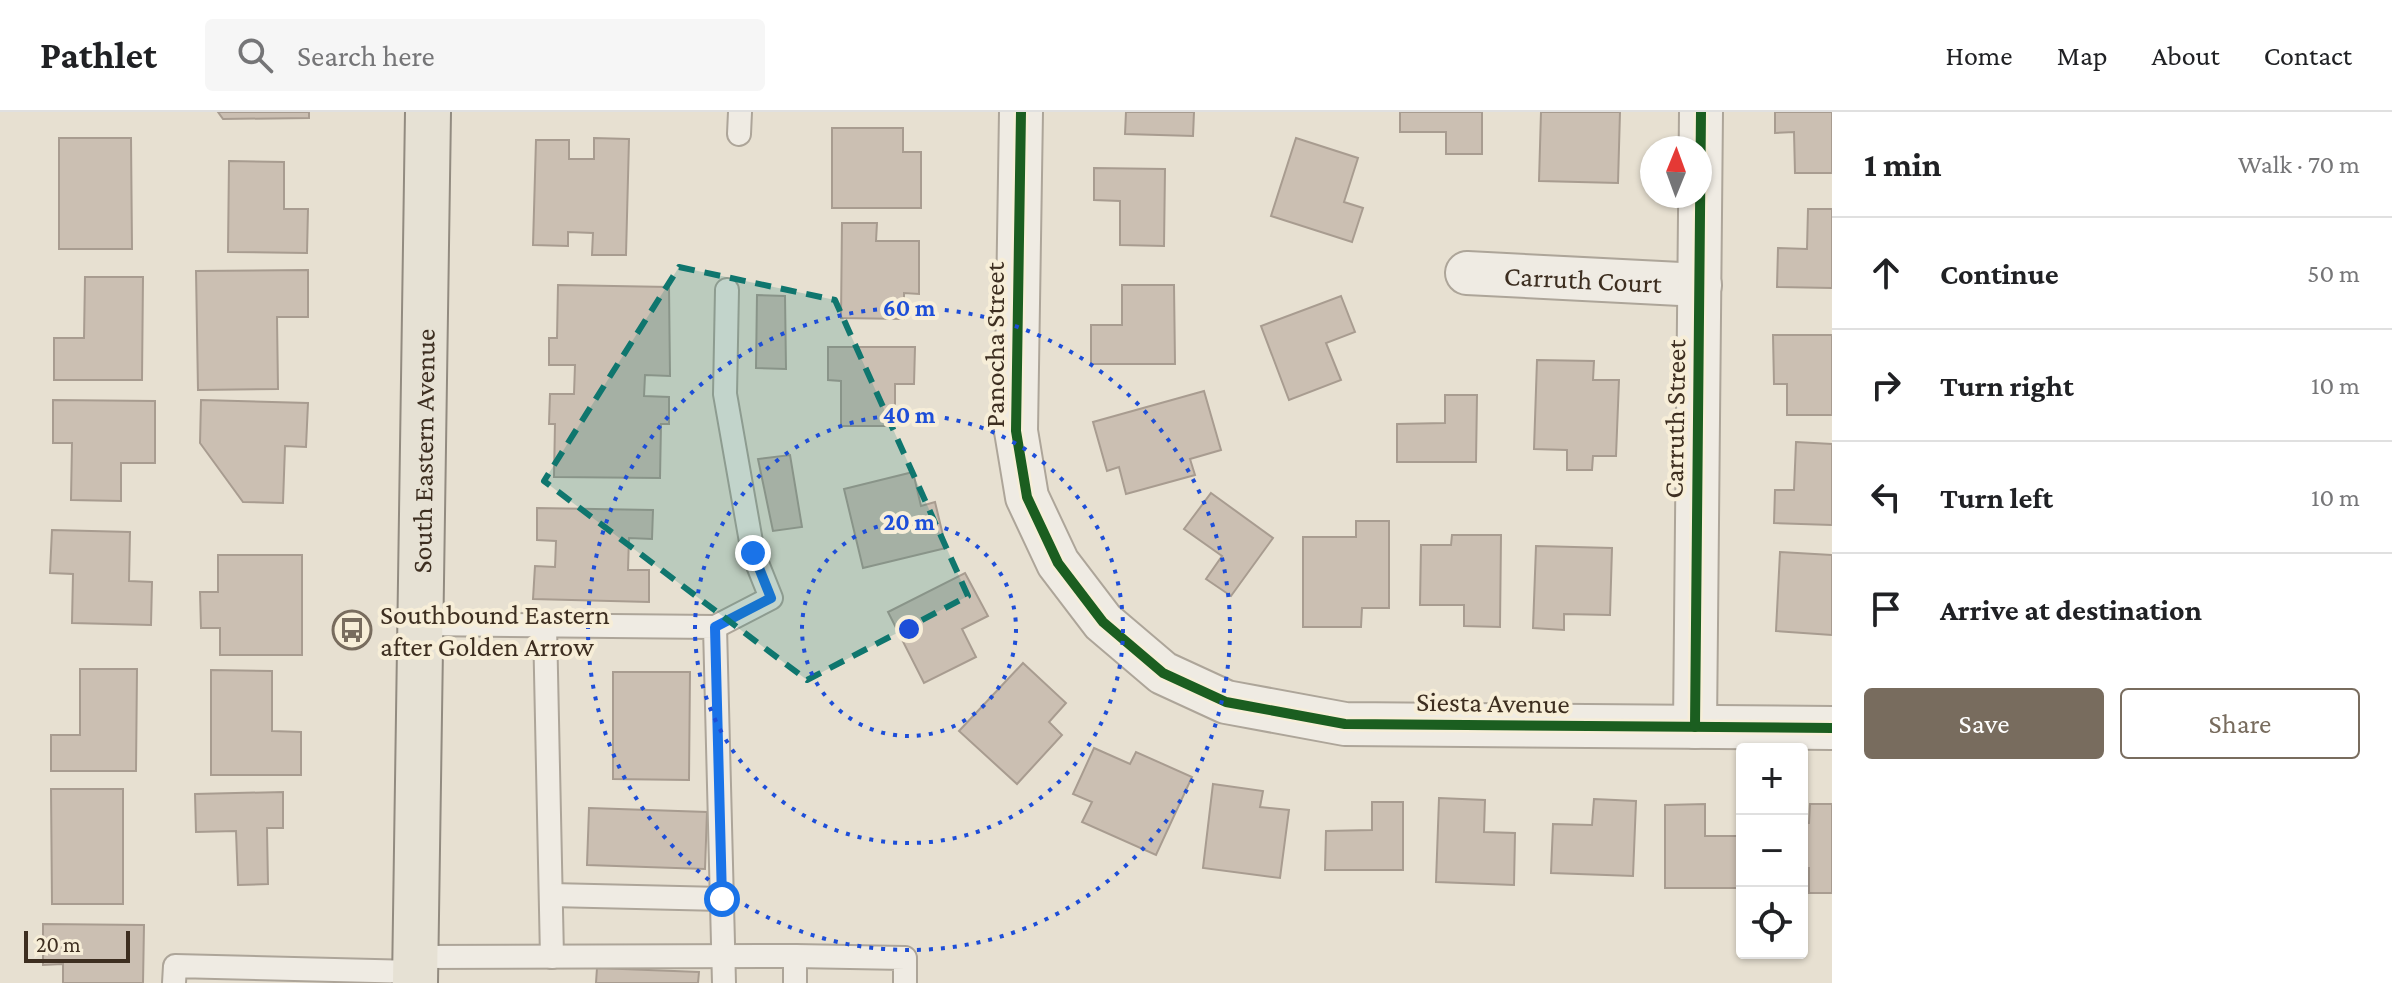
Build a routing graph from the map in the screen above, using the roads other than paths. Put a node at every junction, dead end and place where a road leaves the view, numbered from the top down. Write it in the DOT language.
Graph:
graph roads {
  1 [pos="428,112"];
  2 [pos="1021,112"];
  3 [pos="1701,112"];
  4 [pos="1467,273"];
  5 [pos="1700,285"];
  6 [pos="727,290"];
  7 [pos="420,624"];
  8 [pos="545,625"];
  9 [pos="715,627"];
  10 [pos="1163,673"];
  11 [pos="1695,727"];
  12 [pos="1832,728"];
  13 [pos="551,895"];
  14 [pos="722,899"];
  15 [pos="724,956"];
  16 [pos="795,956"];
  17 [pos="552,957"];
  18 [pos="415,971"];
  19 [pos="284,976"];
  20 [pos="174,983"];
  21 [pos="724,983"];
  22 [pos="795,983"];
  23 [pos="905,983"];
  1 -- 7 [label="main road, South Eastern Avenue"];
  2 -- 10 [label="street, Panocha Street"];
  3 -- 5 [label="street, Carruth Street"];
  4 -- 5 [label="street, Carruth Court"];
  5 -- 11 [label="street, Carruth Street"];
  6 -- 9 [label="lane"];
  7 -- 8 [label="lane"];
  7 -- 18 [label="main road, South Eastern Avenue"];
  8 -- 9 [label="lane"];
  8 -- 13 [label="lane"];
  9 -- 14 [label="lane"];
  10 -- 11 [label="street, Siesta Avenue"];
  11 -- 12 [label="street, Siesta Avenue"];
  13 -- 14 [label="lane"];
  13 -- 17 [label="lane"];
  14 -- 15 [label="lane"];
  15 -- 16 [label="lane"];
  15 -- 17 [label="lane"];
  15 -- 21 [label="lane"];
  16 -- 22 [label="lane"];
  16 -- 23 [label="lane"];
  17 -- 18 [label="lane"];
  18 -- 19 [label="lane"];
  19 -- 20 [label="lane"];
}
